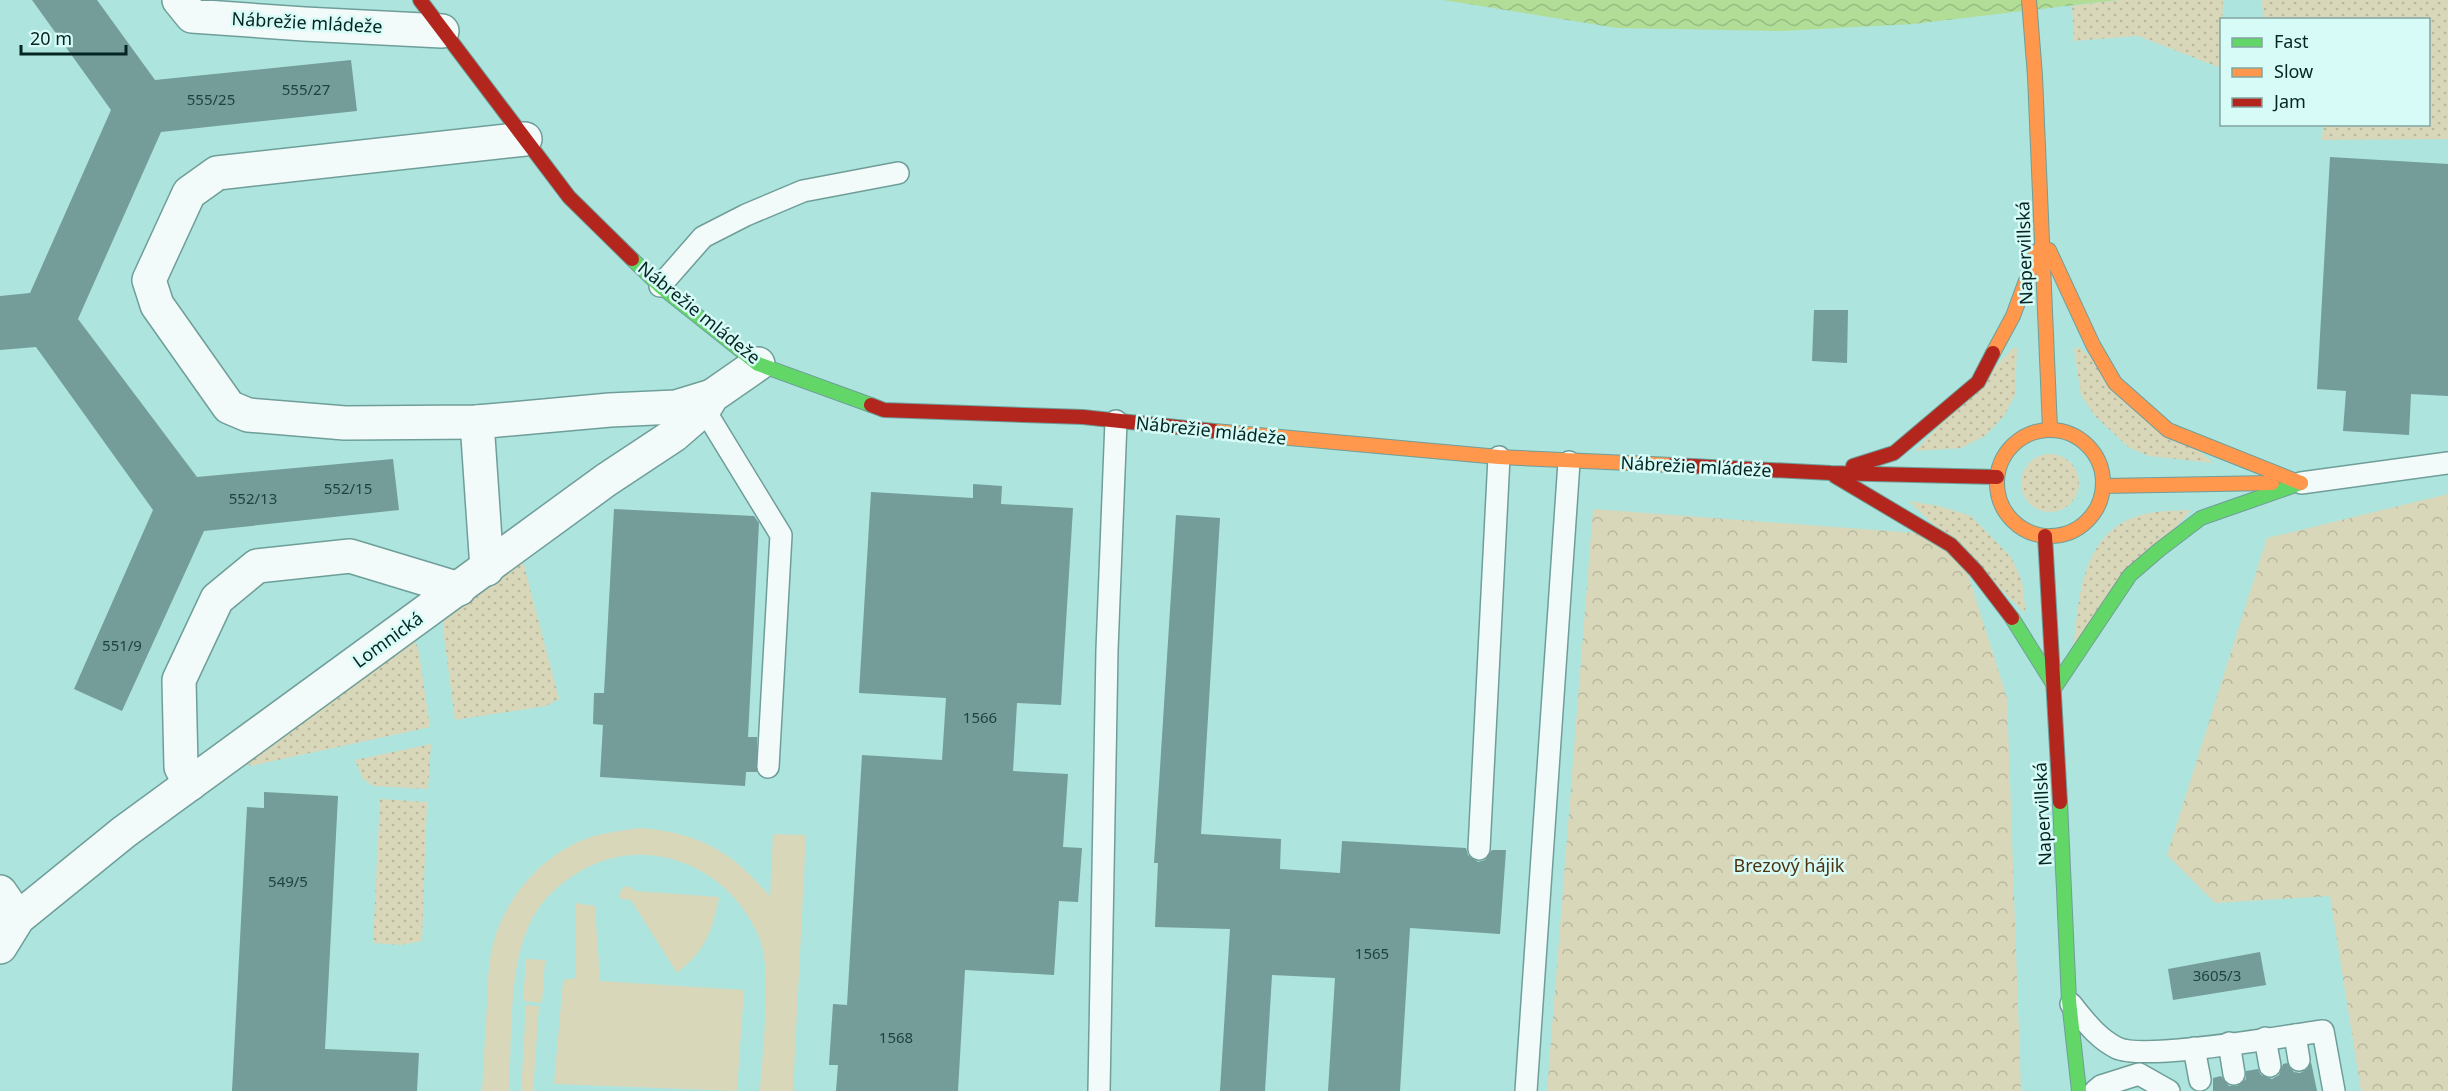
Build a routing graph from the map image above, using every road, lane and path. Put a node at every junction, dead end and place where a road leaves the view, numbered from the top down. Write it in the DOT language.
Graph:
graph roads {
  1 [pos="179,0"];
  2 [pos="420,0"];
  3 [pos="2029,0"];
  4 [pos="442,31"];
  5 [pos="525,139"];
  6 [pos="898,173"];
  7 [pos="2042,235"];
  8 [pos="660,286"];
  9 [pos="758,364"];
  10 [pos="708,403"];
  11 [pos="1116,421"];
  12 [pos="477,423"];
  13 [pos="2050,429"];
  14 [pos="1499,458"];
  15 [pos="1569,462"];
  16 [pos="2448,463"];
  17 [pos="1831,473"];
  18 [pos="1997,477"];
  19 [pos="2301,483"];
  20 [pos="2103,486"];
  21 [pos="2045,536"];
  22 [pos="487,569"];
  23 [pos="459,589"];
  24 [pos="2055,687"];
  25 [pos="768,767"];
  26 [pos="190,784"];
  27 [pos="1479,849"];
  28 [pos="9,905"];
  29 [pos="0,947"];
  30 [pos="2069,1001"];
  31 [pos="2295,1035"];
  32 [pos="2265,1038"];
  33 [pos="2229,1043"];
  34 [pos="2194,1048"];
  35 [pos="2299,1060"];
  36 [pos="2270,1066"];
  37 [pos="2234,1074"];
  38 [pos="2200,1080"];
  39 [pos="1099,1091"];
  40 [pos="1526,1091"];
  41 [pos="2079,1091"];
  42 [pos="2095,1091"];
  43 [pos="2169,1091"];
  44 [pos="2334,1091"];
  1 -- 4 [label="street, Nábrežie mládeže"];
  2 -- 4 [label="street, Nábrežie mládeže"];
  3 -- 7 [label="street, Napervillská"];
  4 -- 5 [label="street, Nábrežie mládeže"];
  5 -- 8 [label="street, Nábrežie mládeže"];
  5 -- 12 [label="street"];
  6 -- 8 [label="lane"];
  7 -- 13 [label="street, Napervillská"];
  7 -- 17 [label="street"];
  7 -- 19 [label="street"];
  8 -- 9 [label="street, Nábrežie mládeže"];
  9 -- 10 [label="street, Lomnická"];
  9 -- 11 [label="street, Nábrežie mládeže"];
  10 -- 12 [label="street"];
  10 -- 22 [label="street, Lomnická"];
  10 -- 25 [label="lane"];
  11 -- 14 [label="street, Nábrežie mládeže"];
  11 -- 39 [label="lane"];
  12 -- 22 [label="street"];
  13 -- 18 [label="street"];
  13 -- 20 [label="street"];
  14 -- 15 [label="street, Nábrežie mládeže"];
  14 -- 27 [label="lane"];
  15 -- 17 [label="street, Nábrežie mládeže"];
  15 -- 40 [label="lane"];
  16 -- 19 [label="lane"];
  17 -- 18 [label="street, Nábrežie mládeže"];
  17 -- 24 [label="street"];
  18 -- 21 [label="street"];
  19 -- 20 [label="street"];
  19 -- 24 [label="street"];
  20 -- 21 [label="street"];
  21 -- 24 [label="street, Napervillská"];
  22 -- 23 [label="street, Lomnická"];
  23 -- 26 [label="street, Lomnická"];
  23 -- 26 [label="street"];
  24 -- 30 [label="street, Napervillská"];
  26 -- 28 [label="street, Lomnická"];
  28 -- 29 [label="street, Lomnická"];
  30 -- 34 [label="lane"];
  30 -- 41 [label="street, Napervillská"];
  31 -- 32 [label="lane"];
  31 -- 35 [label="lane"];
  31 -- 44 [label="lane"];
  32 -- 33 [label="lane"];
  32 -- 36 [label="lane"];
  33 -- 34 [label="lane"];
  33 -- 37 [label="lane"];
  34 -- 38 [label="lane"];
  42 -- 43 [label="lane"];
}
